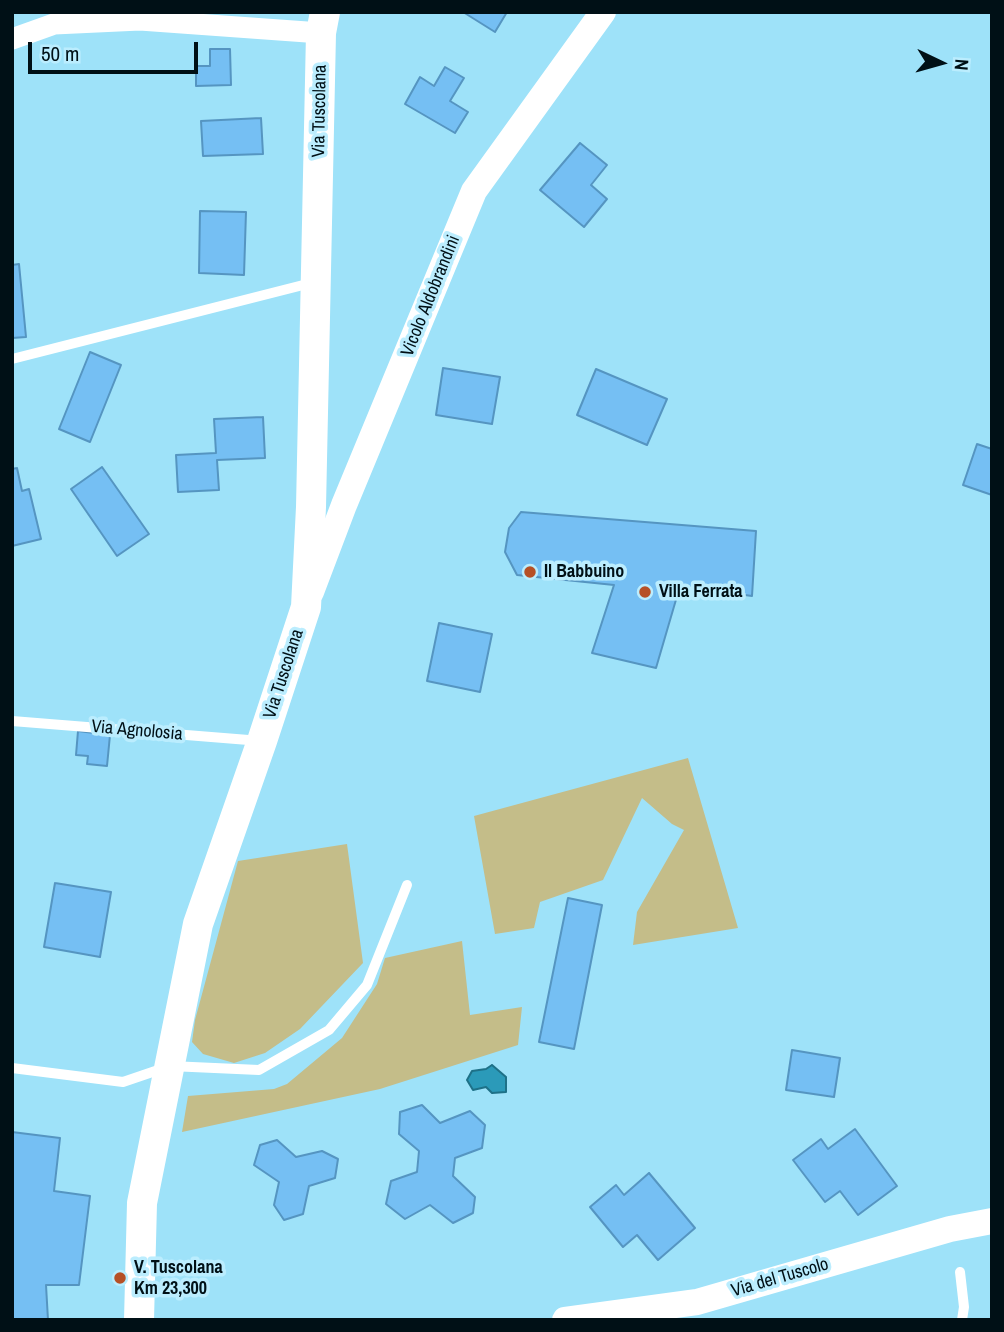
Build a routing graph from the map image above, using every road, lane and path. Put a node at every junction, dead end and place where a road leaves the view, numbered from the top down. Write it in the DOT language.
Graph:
graph roads {
  1 [pos="603,12"];
  2 [pos="323,23"];
  3 [pos="12,39"];
  4 [pos="316,281"];
  5 [pos="12,359"];
  6 [pos="344,505"];
  7 [pos="311,507"];
  8 [pos="306,607"];
  9 [pos="12,721"];
  10 [pos="262,741"];
  11 [pos="407,885"];
  12 [pos="170,1066"];
  13 [pos="12,1068"];
  14 [pos="992,1221"];
  15 [pos="960,1272"];
  16 [pos="142,1315"];
  17 [pos="565,1320"];
  18 [pos="962,1320"];
  1 -- 6 [label="street, Vicolo Aldobrandini"];
  2 -- 3 [label="street"];
  2 -- 4 [label="main road, Via Tuscolana"];
  4 -- 5 [label="lane"];
  4 -- 7 [label="main road, Via Tuscolana"];
  6 -- 7 [label="street"];
  6 -- 8 [label="street, Vicolo Aldobrandini"];
  7 -- 8 [label="main road, Via Tuscolana"];
  8 -- 10 [label="main road, Via Tuscolana"];
  9 -- 10 [label="lane, Via Agnolosia"];
  10 -- 12 [label="main road, Via Tuscolana"];
  11 -- 12 [label="lane"];
  12 -- 13 [label="lane"];
  12 -- 16 [label="main road, Via Tuscolana"];
  14 -- 17 [label="street, Via del Tuscolo"];
  15 -- 18 [label="lane"];
}
